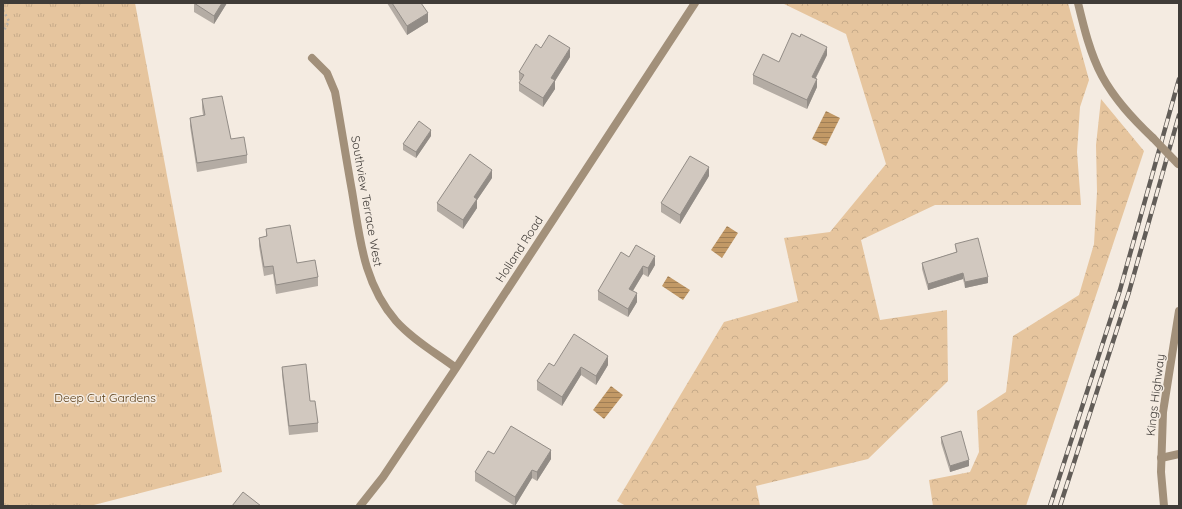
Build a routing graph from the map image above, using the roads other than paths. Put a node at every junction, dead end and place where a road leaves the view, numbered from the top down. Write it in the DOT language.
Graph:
graph roads {
  1 [pos="695,3"];
  2 [pos="1078,3"];
  3 [pos="312,58"];
  4 [pos="1178,164"];
  5 [pos="1179,311"];
  6 [pos="456,368"];
  7 [pos="1179,454"];
  8 [pos="1161,458"];
  9 [pos="360,506"];
  10 [pos="1164,506"];
  1 -- 6 [label="street, Holland Road"];
  2 -- 4 [label="street, bridge"];
  3 -- 6 [label="street, Southview Terrace West"];
  5 -- 8 [label="street, Kings Highway"];
  6 -- 9 [label="street, Holland Road"];
  7 -- 8 [label="street"];
  8 -- 10 [label="street, Kings Highway"];
}
